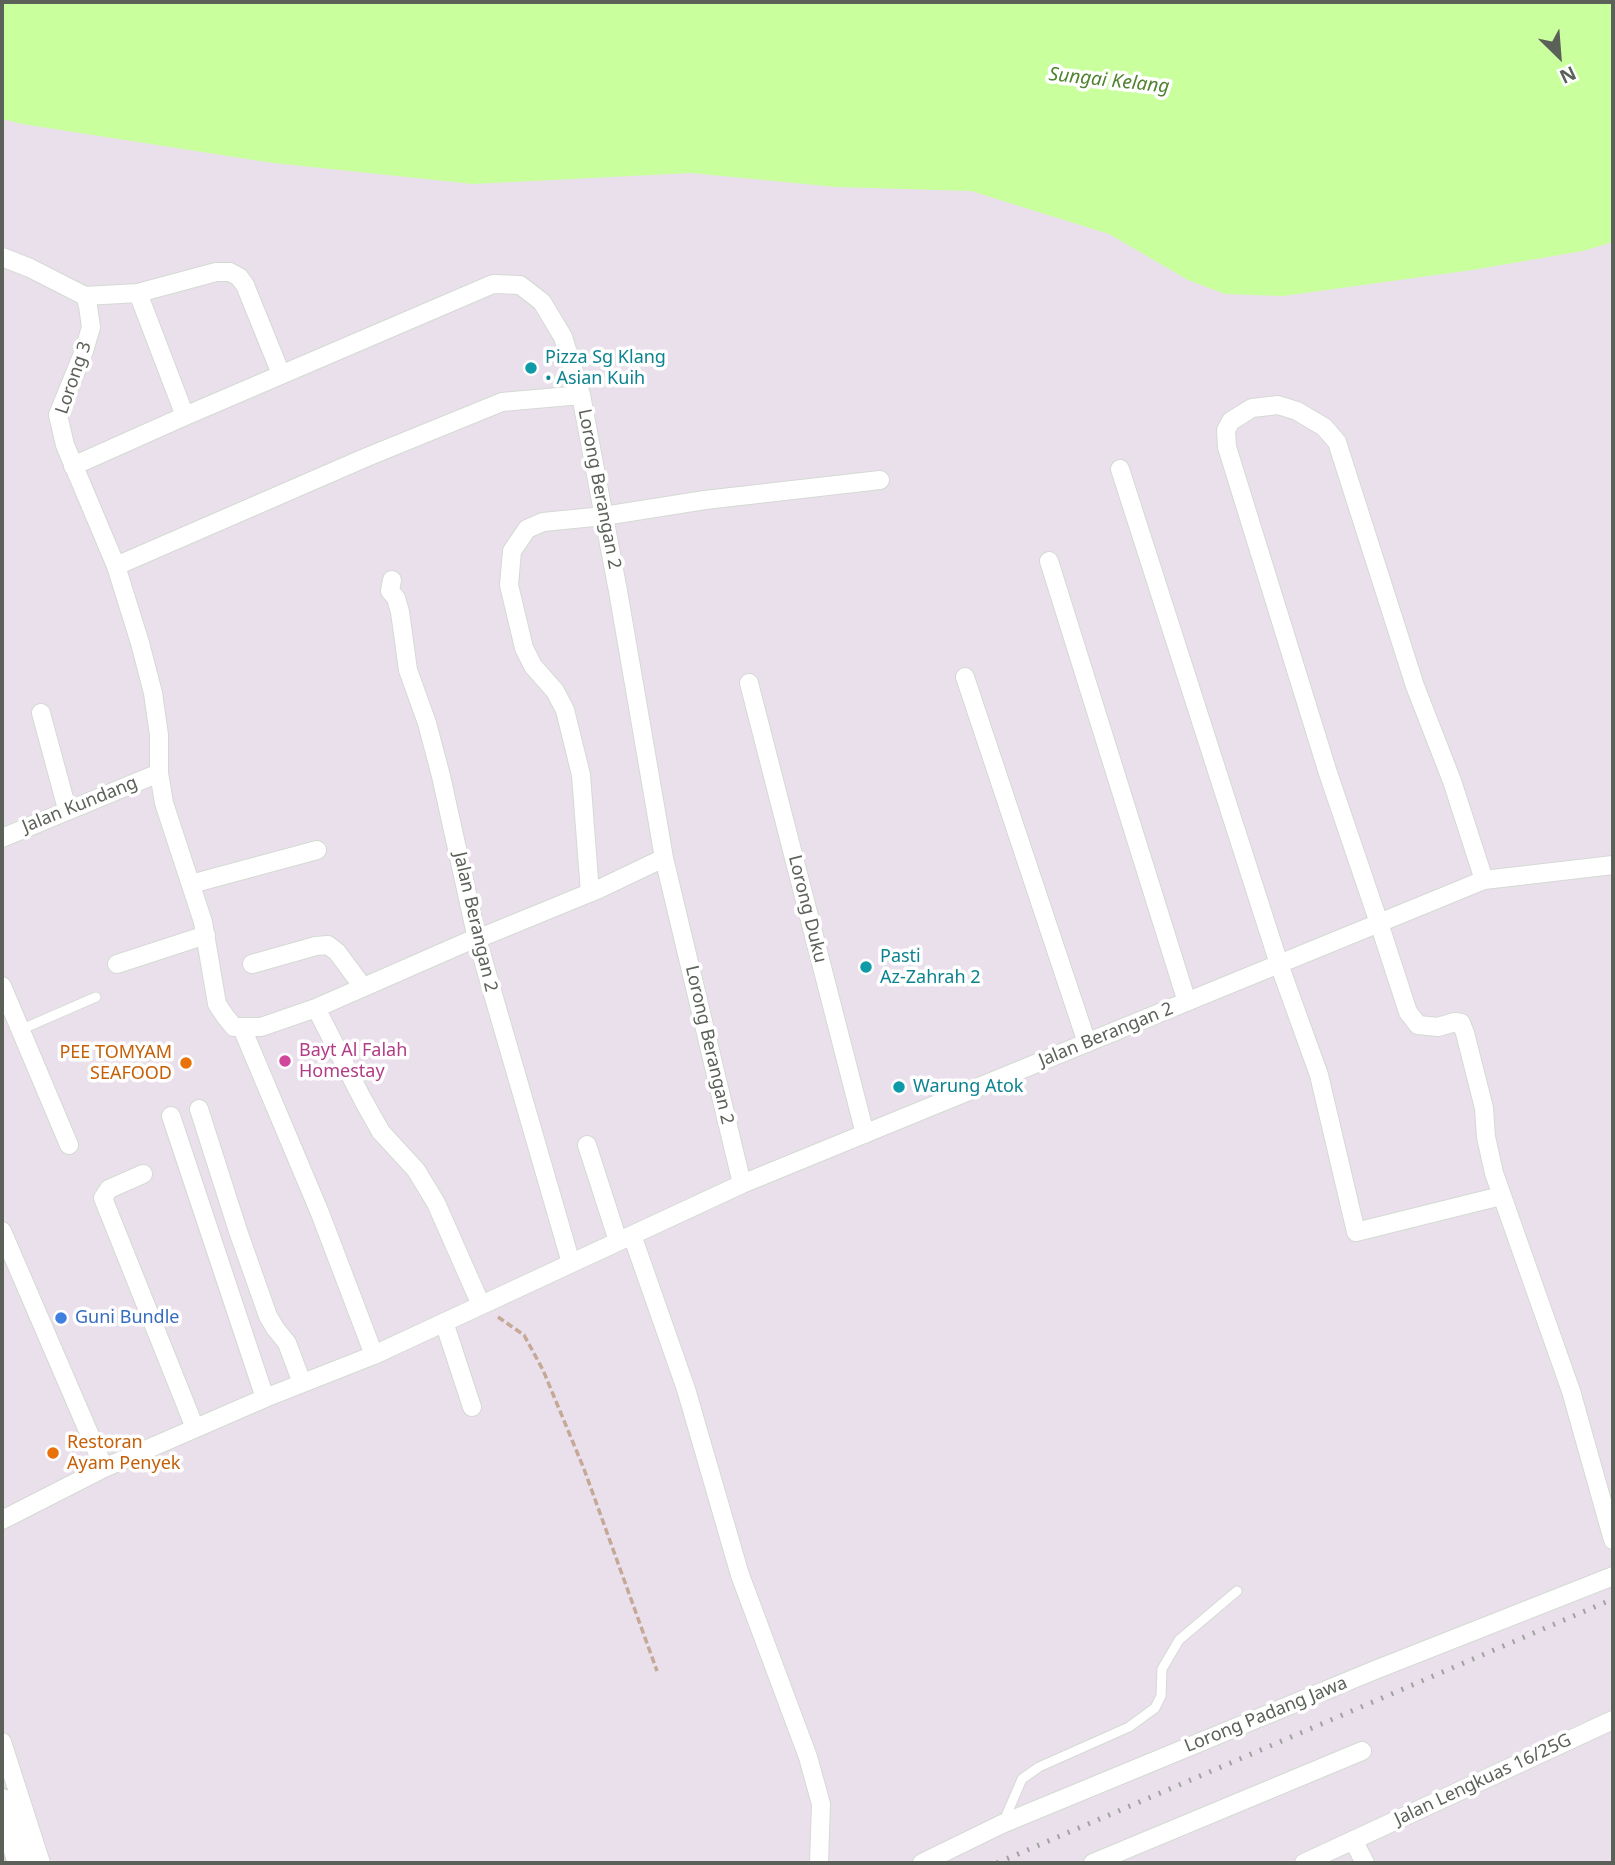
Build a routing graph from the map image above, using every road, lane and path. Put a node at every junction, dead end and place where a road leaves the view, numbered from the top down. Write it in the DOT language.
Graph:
graph roads {
  1 [pos="2,257"];
  2 [pos="138,293"];
  3 [pos="85,296"];
  4 [pos="281,374"];
  5 [pos="581,395"];
  6 [pos="185,416"];
  7 [pos="74,466"];
  8 [pos="1121,469"];
  9 [pos="880,480"];
  10 [pos="604,516"];
  11 [pos="1049,562"];
  12 [pos="116,566"];
  13 [pos="392,580"];
  14 [pos="964,677"];
  15 [pos="749,683"];
  16 [pos="41,713"];
  17 [pos="159,773"];
  18 [pos="68,809"];
  19 [pos="2,838"];
  20 [pos="317,850"];
  21 [pos="664,858"];
  22 [pos="1613,865"];
  23 [pos="1484,880"];
  24 [pos="191,884"];
  25 [pos="590,892"];
  26 [pos="1379,923"];
  27 [pos="206,935"];
  28 [pos="477,939"];
  29 [pos="117,964"];
  30 [pos="252,964"];
  31 [pos="1279,964"];
  32 [pos="2,986"];
  33 [pos="363,987"];
  34 [pos="96,997"];
  35 [pos="1187,1002"];
  36 [pos="316,1008"];
  37 [pos="242,1028"];
  38 [pos="20,1030"];
  39 [pos="1087,1043"];
  40 [pos="199,1109"];
  41 [pos="171,1116"];
  42 [pos="865,1134"];
  43 [pos="69,1145"];
  44 [pos="587,1145"];
  45 [pos="143,1174"];
  46 [pos="742,1184"];
  47 [pos="1501,1196"];
  48 [pos="2,1231"];
  49 [pos="625,1238"];
  50 [pos="571,1263"];
  51 [pos="481,1305"];
  52 [pos="444,1322"];
  53 [pos="374,1354"];
  54 [pos="302,1383"];
  55 [pos="265,1398"];
  56 [pos="472,1407"];
  57 [pos="195,1428"];
  58 [pos="104,1468"];
  59 [pos="2,1520"];
  60 [pos="1613,1540"];
  61 [pos="1613,1576"];
  62 [pos="1237,1591"];
  63 [pos="657,1671"];
  64 [pos="1613,1720"];
  65 [pos="2,1742"];
  66 [pos="1362,1751"];
  67 [pos="2,1802"];
  68 [pos="1002,1824"];
  69 [pos="1353,1840"];
  70 [pos="21,1863"];
  71 [pos="41,1863"];
  72 [pos="818,1863"];
  73 [pos="922,1863"];
  74 [pos="1093,1863"];
  75 [pos="1304,1863"];
  76 [pos="1365,1863"];
  1 -- 3 [label="street"];
  2 -- 3 [label="street"];
  2 -- 4 [label="street"];
  2 -- 6 [label="street"];
  3 -- 7 [label="street, Lorong 3"];
  4 -- 5 [label="street, Lorong Berangan 2"];
  4 -- 6 [label="street, Lorong Berangan 2"];
  5 -- 10 [label="street, Lorong Berangan 2"];
  5 -- 12 [label="street"];
  6 -- 7 [label="street, Lorong Berangan 2"];
  7 -- 12 [label="street"];
  8 -- 31 [label="street"];
  9 -- 10 [label="street"];
  10 -- 21 [label="street, Lorong Berangan 2"];
  10 -- 25 [label="street"];
  11 -- 35 [label="street"];
  12 -- 17 [label="street"];
  13 -- 28 [label="street, Jalan Berangan 2"];
  14 -- 39 [label="street"];
  15 -- 42 [label="street, Lorong Duku"];
  16 -- 18 [label="street"];
  17 -- 18 [label="street, Jalan Kundang"];
  17 -- 24 [label="street"];
  18 -- 19 [label="street, Jalan Kundang"];
  20 -- 24 [label="street"];
  21 -- 25 [label="street"];
  21 -- 46 [label="street, Lorong Berangan 2"];
  22 -- 23 [label="street, Jalan Berangan 2"];
  23 -- 26 [label="street, Jalan Berangan 2"];
  23 -- 26 [label="street"];
  24 -- 27 [label="street"];
  25 -- 28 [label="street"];
  26 -- 31 [label="street, Jalan Berangan 2"];
  26 -- 47 [label="street"];
  27 -- 29 [label="street"];
  27 -- 37 [label="street"];
  28 -- 33 [label="street"];
  28 -- 50 [label="street, Jalan Berangan 2"];
  30 -- 33 [label="street"];
  31 -- 35 [label="street, Jalan Berangan 2"];
  31 -- 47 [label="street"];
  32 -- 38 [label="street"];
  33 -- 36 [label="street"];
  34 -- 38 [label="lane"];
  35 -- 39 [label="street, Jalan Berangan 2"];
  36 -- 37 [label="street"];
  36 -- 51 [label="street"];
  37 -- 53 [label="street"];
  38 -- 43 [label="street"];
  39 -- 42 [label="street, Jalan Berangan 2"];
  40 -- 54 [label="street"];
  41 -- 55 [label="street"];
  42 -- 46 [label="street, Jalan Berangan 2"];
  44 -- 49 [label="street"];
  45 -- 57 [label="street"];
  46 -- 49 [label="street, Jalan Berangan 2"];
  47 -- 60 [label="street"];
  48 -- 58 [label="street"];
  49 -- 50 [label="street, Jalan Berangan 2"];
  49 -- 72 [label="street"];
  50 -- 51 [label="street, Jalan Berangan 2"];
  51 -- 52 [label="street, Jalan Berangan 2"];
  51 -- 63 [label="path"];
  52 -- 53 [label="street, Jalan Berangan 2"];
  52 -- 56 [label="street"];
  53 -- 54 [label="street, Jalan Berangan 2"];
  54 -- 55 [label="street, Jalan Berangan 2"];
  55 -- 57 [label="street, Jalan Berangan 2"];
  57 -- 58 [label="street, Jalan Berangan 2"];
  58 -- 59 [label="street, Jalan Berangan 2"];
  61 -- 68 [label="street, Lorong Padang Jawa"];
  62 -- 68 [label="lane"];
  64 -- 69 [label="street, Jalan Lengkuas 16/25G"];
  65 -- 71 [label="street"];
  66 -- 74 [label="street"];
  67 -- 70 [label="street"];
  68 -- 73 [label="street, Lorong Padang Jawa"];
  69 -- 75 [label="street, Jalan Lengkuas 16/25G"];
  69 -- 76 [label="street"];
}
